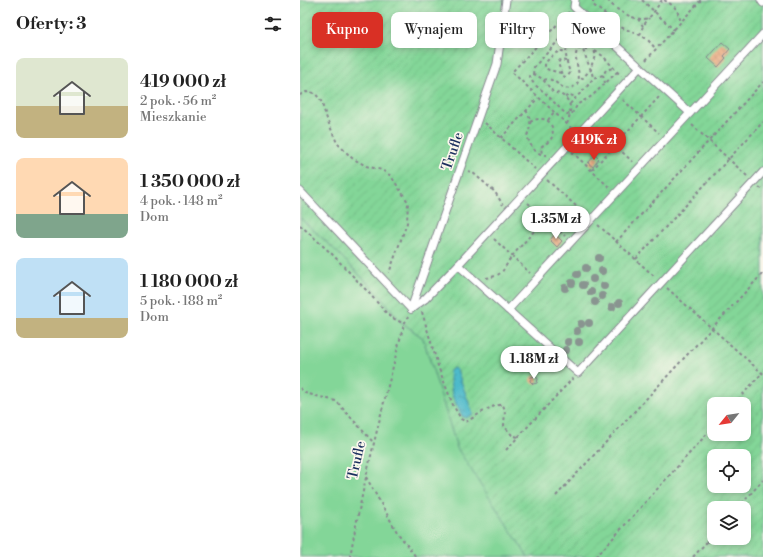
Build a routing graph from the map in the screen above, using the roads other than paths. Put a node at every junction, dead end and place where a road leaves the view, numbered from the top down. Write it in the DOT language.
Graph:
graph roads {
  1 [pos="506,0"];
  2 [pos="761,0"];
  3 [pos="575,3"];
  4 [pos="763,3"];
  5 [pos="763,34"];
  6 [pos="640,67"];
  7 [pos="690,113"];
  8 [pos="763,172"];
  9 [pos="300,191"];
  10 [pos="458,265"];
  11 [pos="411,309"];
  12 [pos="508,310"];
  1 -- 11 [label="street, Trufle"];
  2 -- 4 [label="street"];
  3 -- 6 [label="street"];
  5 -- 7 [label="street"];
  6 -- 7 [label="street"];
  6 -- 10 [label="street"];
  7 -- 12 [label="street"];
  8 -- 12 [label="street"];
  9 -- 11 [label="street"];
  10 -- 11 [label="street"];
  10 -- 12 [label="street"];
}
